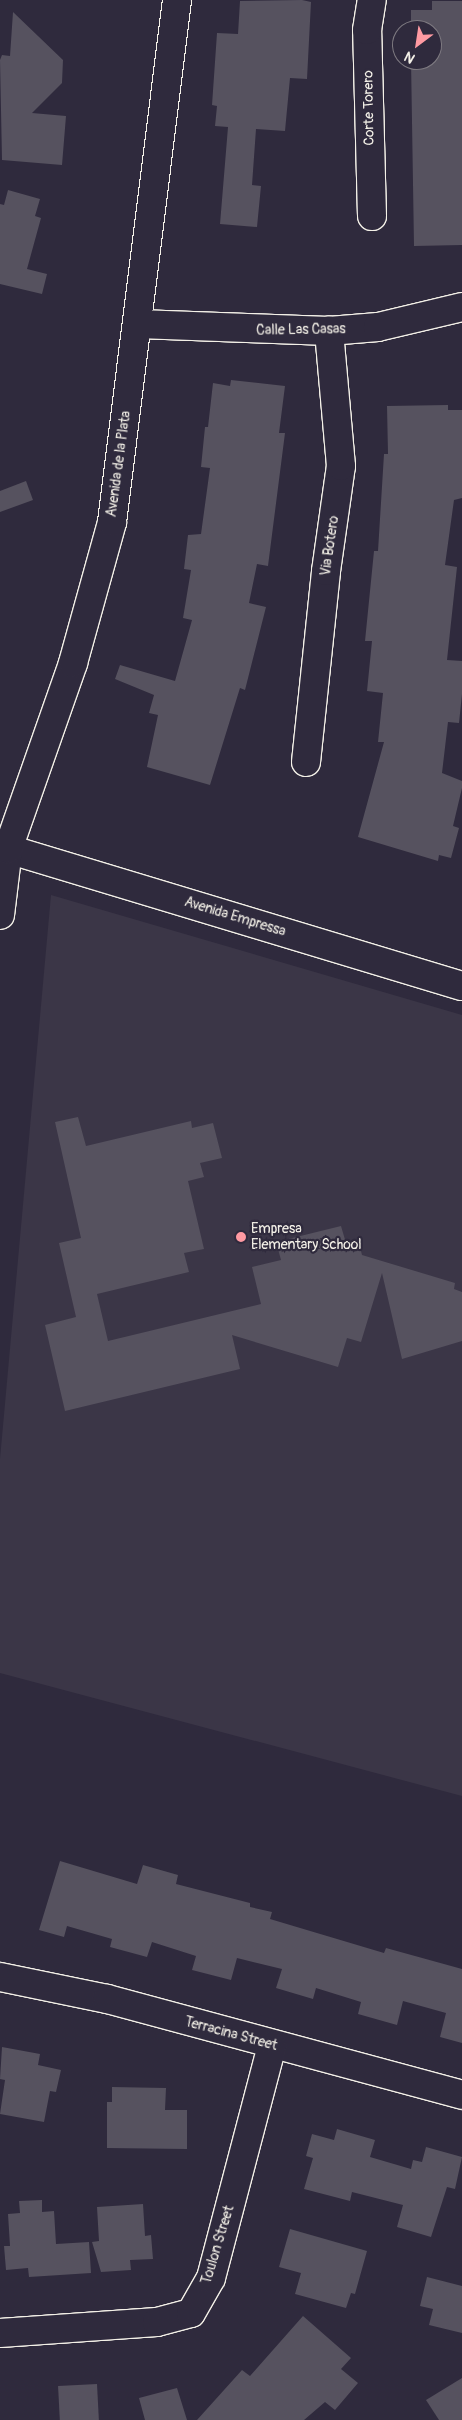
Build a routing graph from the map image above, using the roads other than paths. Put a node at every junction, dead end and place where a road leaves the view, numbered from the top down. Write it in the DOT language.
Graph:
graph roads {
  1 [pos="177,0"];
  2 [pos="372,0"];
  3 [pos="372,216"];
  4 [pos="462,307"];
  5 [pos="138,324"];
  6 [pos="329,331"];
  7 [pos="306,762"];
  8 [pos="8,849"];
  9 [pos="0,915"];
  10 [pos="462,986"];
  11 [pos="0,1977"];
  12 [pos="272,2046"];
  13 [pos="462,2095"];
  14 [pos="0,2332"];
  1 -- 5 [label="street, Avenida de la Plata"];
  2 -- 3 [label="street, Corte Torero"];
  4 -- 6 [label="street, Calle Las Casas"];
  5 -- 6 [label="street, Calle Las Casas"];
  5 -- 8 [label="street, Avenida de la Plata"];
  6 -- 7 [label="street, Via Botero"];
  8 -- 9 [label="street, Avenida de la Plata"];
  8 -- 10 [label="street, Avenida Empressa"];
  11 -- 12 [label="street, Terracina Street"];
  12 -- 13 [label="street, Terracina Street"];
  12 -- 14 [label="street, Toulon Street"];
}
